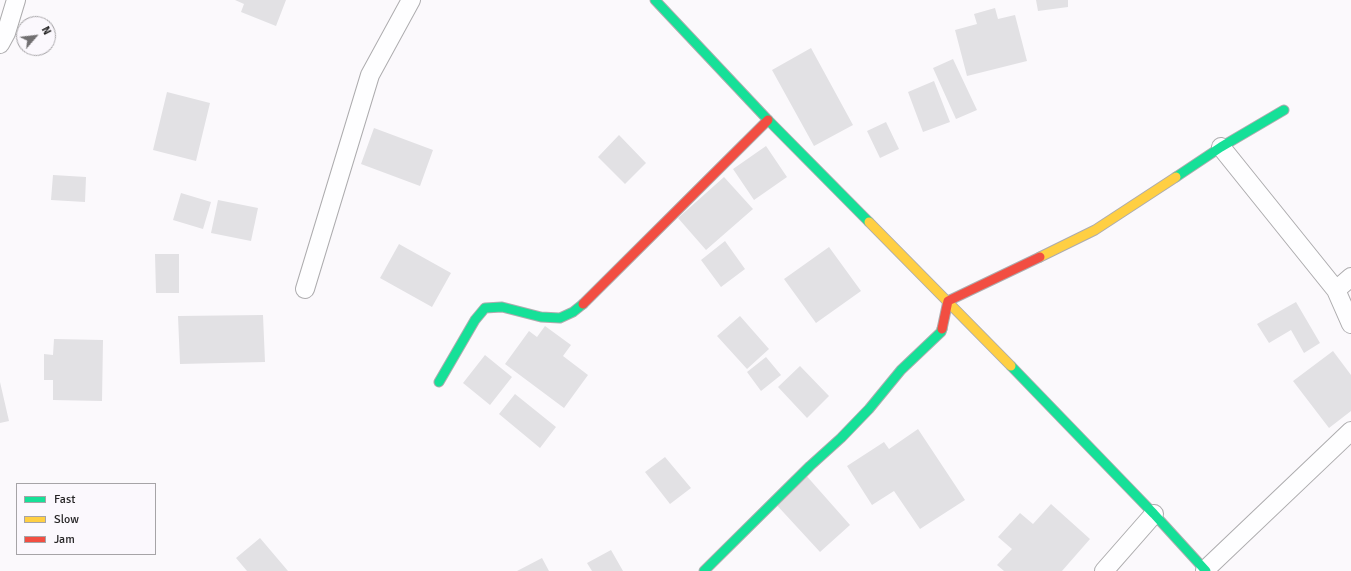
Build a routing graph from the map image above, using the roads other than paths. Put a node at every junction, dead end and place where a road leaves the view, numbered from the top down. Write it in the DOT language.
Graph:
graph roads {
  1 [pos="16,0"];
  2 [pos="411,0"];
  3 [pos="655,0"];
  4 [pos="0,44"];
  5 [pos="1284,110"];
  6 [pos="768,120"];
  7 [pos="1221,147"];
  8 [pos="1351,277"];
  9 [pos="305,289"];
  10 [pos="1336,290"];
  11 [pos="948,301"];
  12 [pos="1351,324"];
  13 [pos="439,382"];
  14 [pos="1351,432"];
  15 [pos="1154,514"];
  16 [pos="704,571"];
  17 [pos="1104,571"];
  18 [pos="1206,571"];
  1 -- 4 [label="street"];
  2 -- 9 [label="street"];
  3 -- 6 [label="street"];
  5 -- 7 [label="street"];
  6 -- 11 [label="street"];
  6 -- 13 [label="street"];
  7 -- 10 [label="street"];
  7 -- 11 [label="street"];
  8 -- 10 [label="street"];
  10 -- 12 [label="street"];
  11 -- 15 [label="street"];
  11 -- 16 [label="street"];
  14 -- 18 [label="street"];
  15 -- 17 [label="street"];
  15 -- 18 [label="street"];
}
